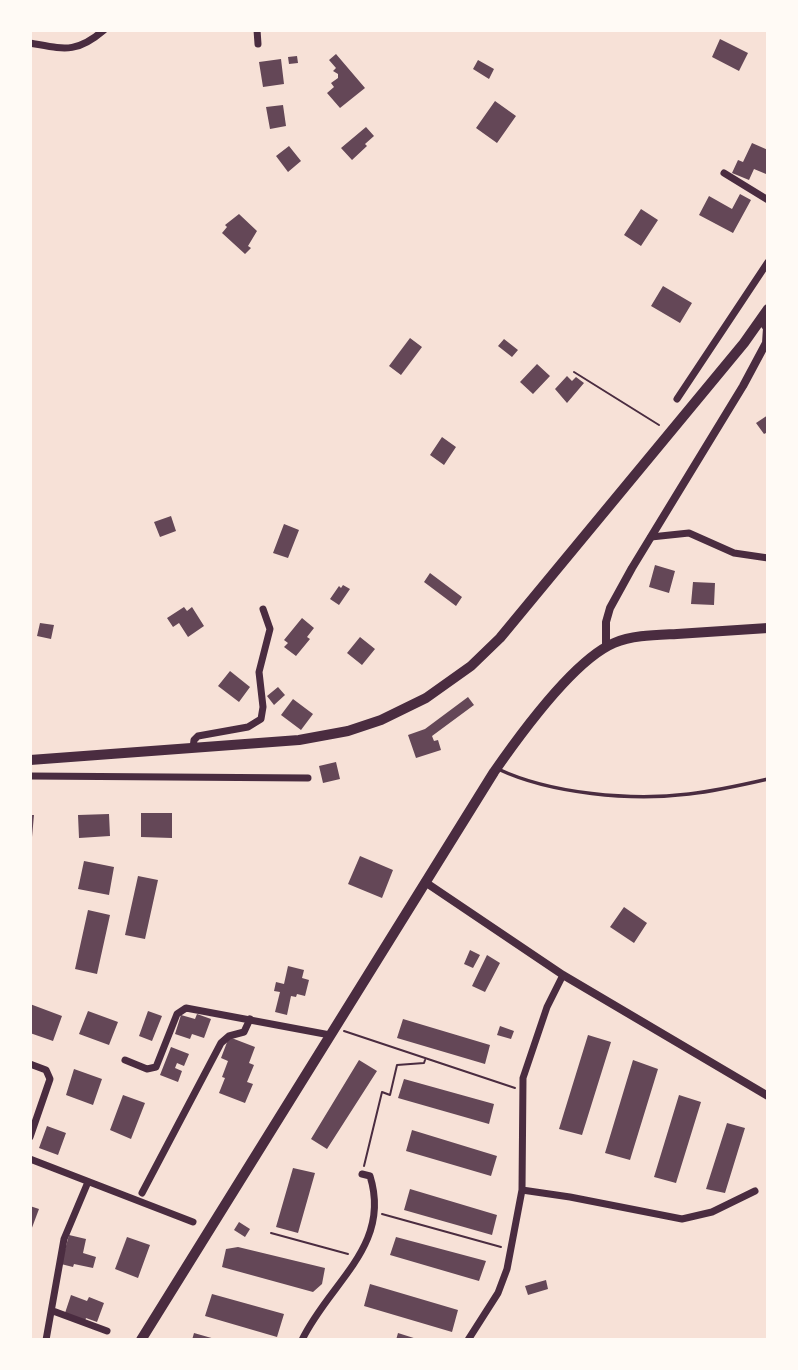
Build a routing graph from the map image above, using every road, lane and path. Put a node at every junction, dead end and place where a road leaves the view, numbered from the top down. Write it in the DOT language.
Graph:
graph roads {
  1 [pos="104,30"];
  2 [pos="257,30"];
  3 [pos="30,43"];
  4 [pos="258,44"];
  5 [pos="724,173"];
  6 [pos="768,200"];
  7 [pos="768,262"];
  8 [pos="768,309"];
  9 [pos="761,320"];
  10 [pos="574,372"];
  11 [pos="690,409"];
  12 [pos="670,432"];
  13 [pos="651,537"];
  14 [pos="766,556"];
  15 [pos="263,609"];
  16 [pos="768,628"];
  17 [pos="606,647"];
  18 [pos="193,748"];
  19 [pos="30,760"];
  20 [pos="496,768"];
  21 [pos="30,776"];
  22 [pos="308,778"];
  23 [pos="768,779"];
  24 [pos="425,882"];
  25 [pos="564,975"];
  26 [pos="250,1019"];
  27 [pos="332,1032"];
  28 [pos="426,1058"];
  29 [pos="125,1060"];
  30 [pos="30,1064"];
  31 [pos="522,1091"];
  32 [pos="768,1096"];
  33 [pos="30,1137"];
  34 [pos="30,1159"];
  35 [pos="362,1174"];
  36 [pos="88,1182"];
  37 [pos="522,1190"];
  38 [pos="755,1191"];
  39 [pos="142,1193"];
  40 [pos="392,1216"];
  41 [pos="193,1222"];
  42 [pos="271,1233"];
  43 [pos="512,1250"];
  44 [pos="359,1257"];
  45 [pos="53,1311"];
  46 [pos="107,1331"];
  47 [pos="46,1340"];
  48 [pos="141,1340"];
  49 [pos="302,1340"];
  50 [pos="468,1340"];
  1 -- 3 [label="street"];
  2 -- 4 [label="street"];
  5 -- 6 [label="street"];
  7 -- 11 [label="street"];
  8 -- 9 [label="main road"];
  9 -- 11 [label="main road"];
  9 -- 13 [label="street"];
  10 -- 12 [label="path"];
  11 -- 12 [label="main road"];
  12 -- 18 [label="main road"];
  13 -- 14 [label="street"];
  13 -- 17 [label="street"];
  15 -- 18 [label="street"];
  16 -- 17 [label="main road"];
  17 -- 20 [label="main road"];
  18 -- 19 [label="main road"];
  20 -- 23 [label="lane"];
  20 -- 24 [label="main road"];
  21 -- 22 [label="street"];
  24 -- 25 [label="street"];
  24 -- 27 [label="main road"];
  25 -- 31 [label="street"];
  25 -- 32 [label="street"];
  26 -- 27 [label="street"];
  26 -- 29 [label="street"];
  26 -- 39 [label="street"];
  27 -- 28 [label="path"];
  27 -- 48 [label="main road"];
  28 -- 31 [label="path"];
  28 -- 35 [label="path"];
  30 -- 33 [label="street"];
  31 -- 37 [label="street"];
  34 -- 36 [label="street"];
  35 -- 44 [label="street"];
  36 -- 41 [label="street"];
  36 -- 45 [label="street"];
  37 -- 38 [label="street"];
  37 -- 43 [label="street"];
  40 -- 43 [label="path"];
  42 -- 44 [label="path"];
  43 -- 50 [label="street"];
  44 -- 49 [label="street"];
  45 -- 46 [label="street"];
  45 -- 47 [label="street"];
}
